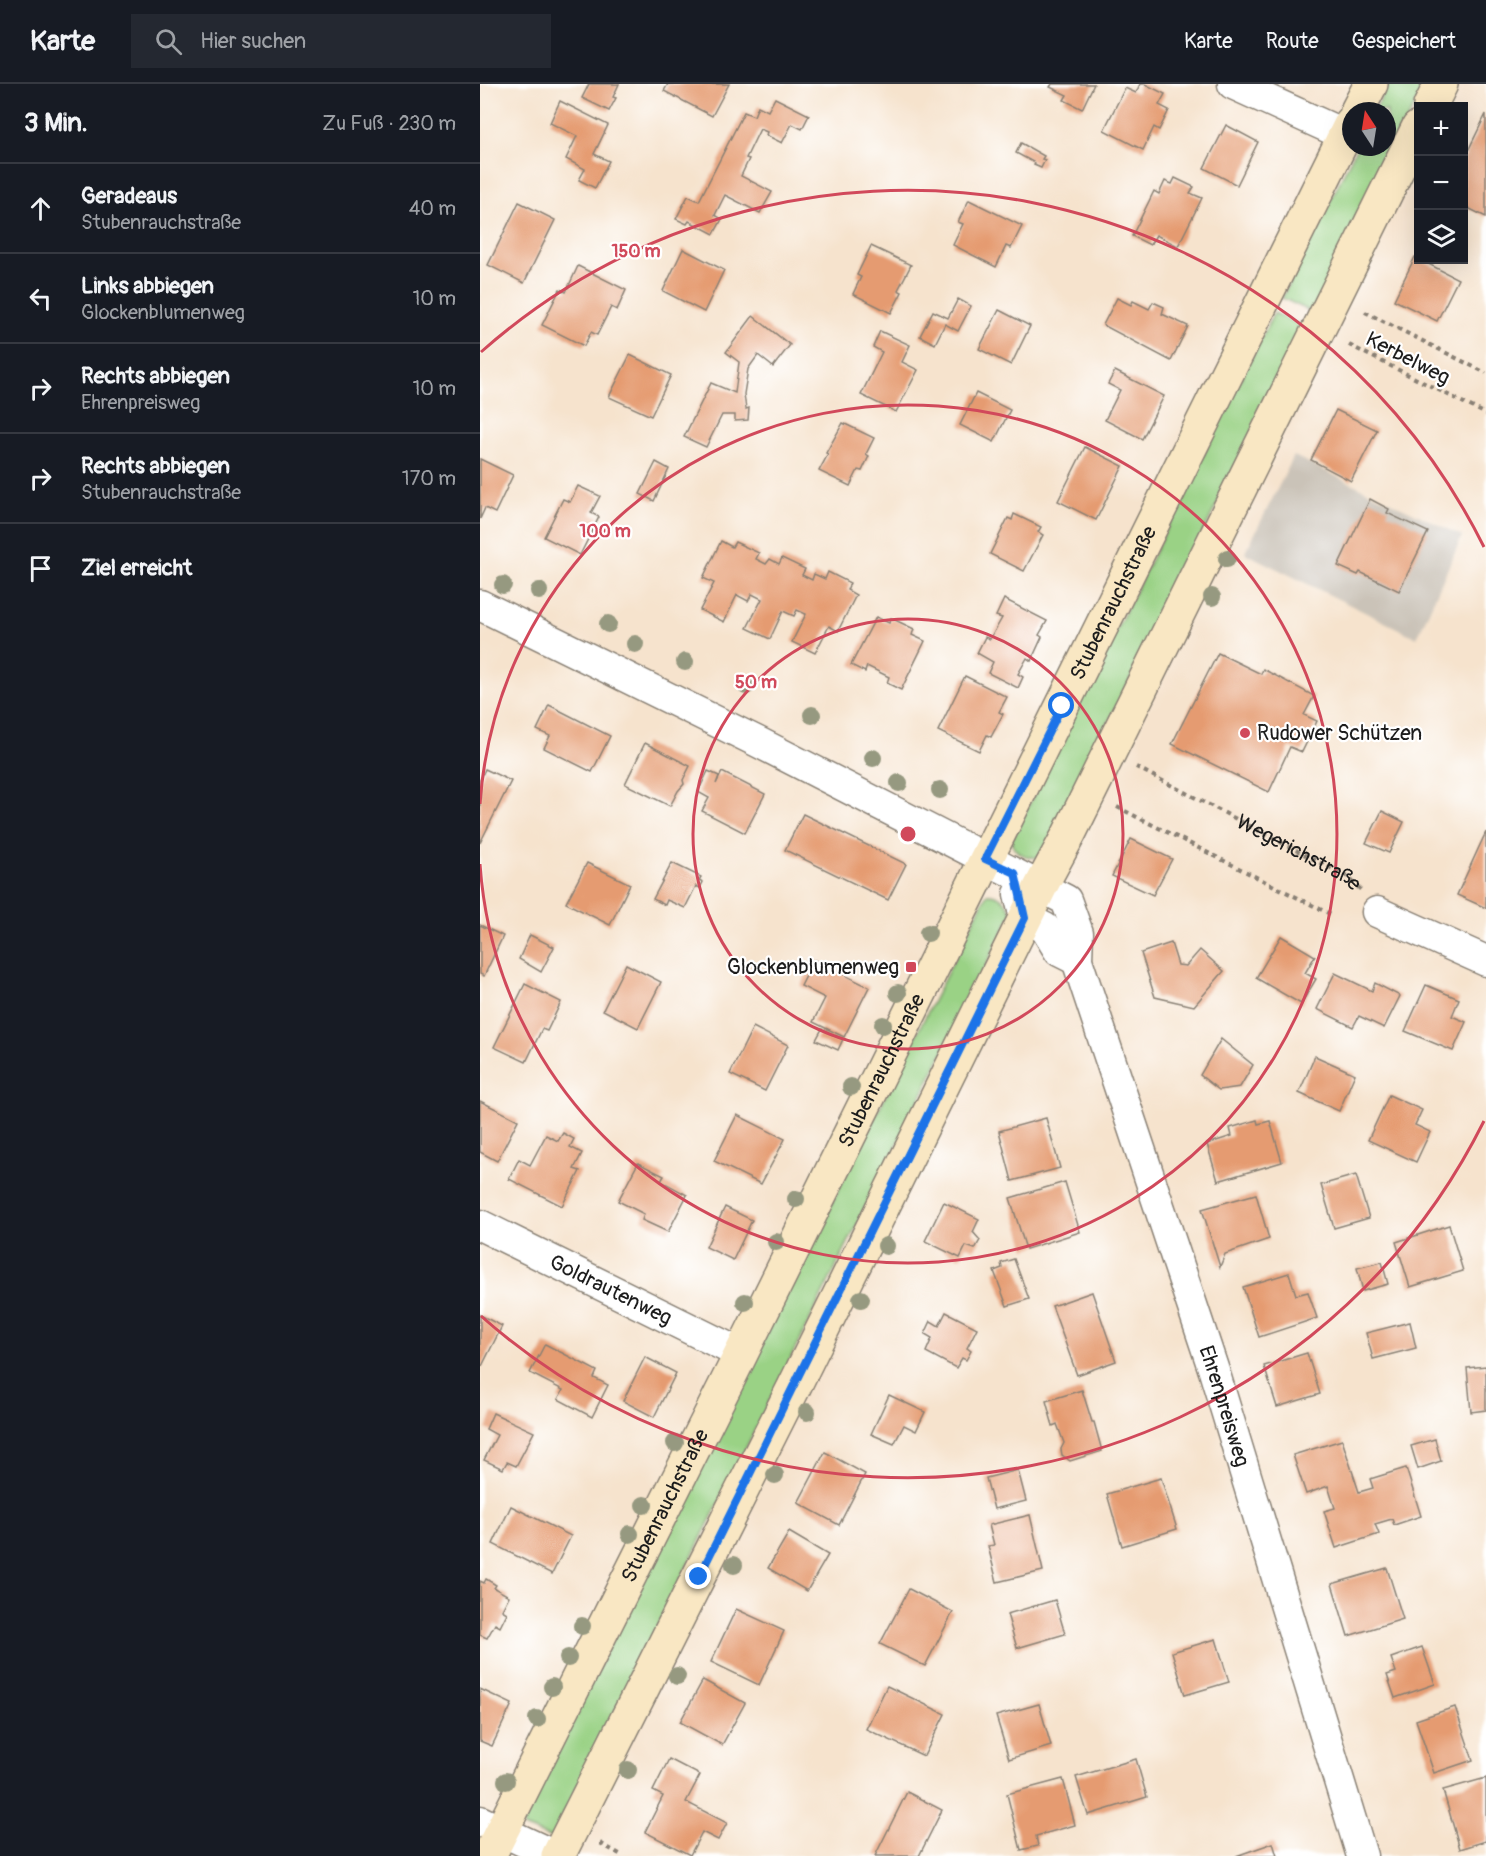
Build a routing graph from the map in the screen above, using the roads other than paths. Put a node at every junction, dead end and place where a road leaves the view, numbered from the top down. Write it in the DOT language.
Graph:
graph roads {
  1 [pos="1233,84"];
  2 [pos="1371,84"];
  3 [pos="1441,84"];
  4 [pos="1362,102"];
  5 [pos="1432,102"];
  6 [pos="1342,120"];
  7 [pos="1414,138"];
  8 [pos="1342,141"];
  9 [pos="480,605"];
  10 [pos="985,859"];
  11 [pos="1028,880"];
  12 [pos="1377,912"];
  13 [pos="1025,918"];
  14 [pos="1077,960"];
  15 [pos="1486,961"];
  16 [pos="480,1225"];
  17 [pos="741,1354"];
  18 [pos="490,1836"];
  19 [pos="556,1856"];
  20 [pos="1362,1856"];
  1 -- 6 [label="street"];
  2 -- 4 [label="main road, Stubenrauchstraße"];
  3 -- 5 [label="main road"];
  7 -- 11 [label="main road"];
  8 -- 10 [label="main road, Stubenrauchstraße"];
  9 -- 10 [label="street"];
  10 -- 11 [label="street"];
  10 -- 17 [label="main road, Stubenrauchstraße"];
  11 -- 13 [label="main road"];
  11 -- 14 [label="street, Ehrenpreisweg"];
  12 -- 15 [label="street, Wegerichstraße"];
  13 -- 14 [label="street"];
  13 -- 19 [label="main road"];
  14 -- 20 [label="street, Ehrenpreisweg"];
  16 -- 17 [label="street, Goldrautenweg"];
  17 -- 18 [label="main road, Stubenrauchstraße"];
  18 -- 19 [label="street"];
}
